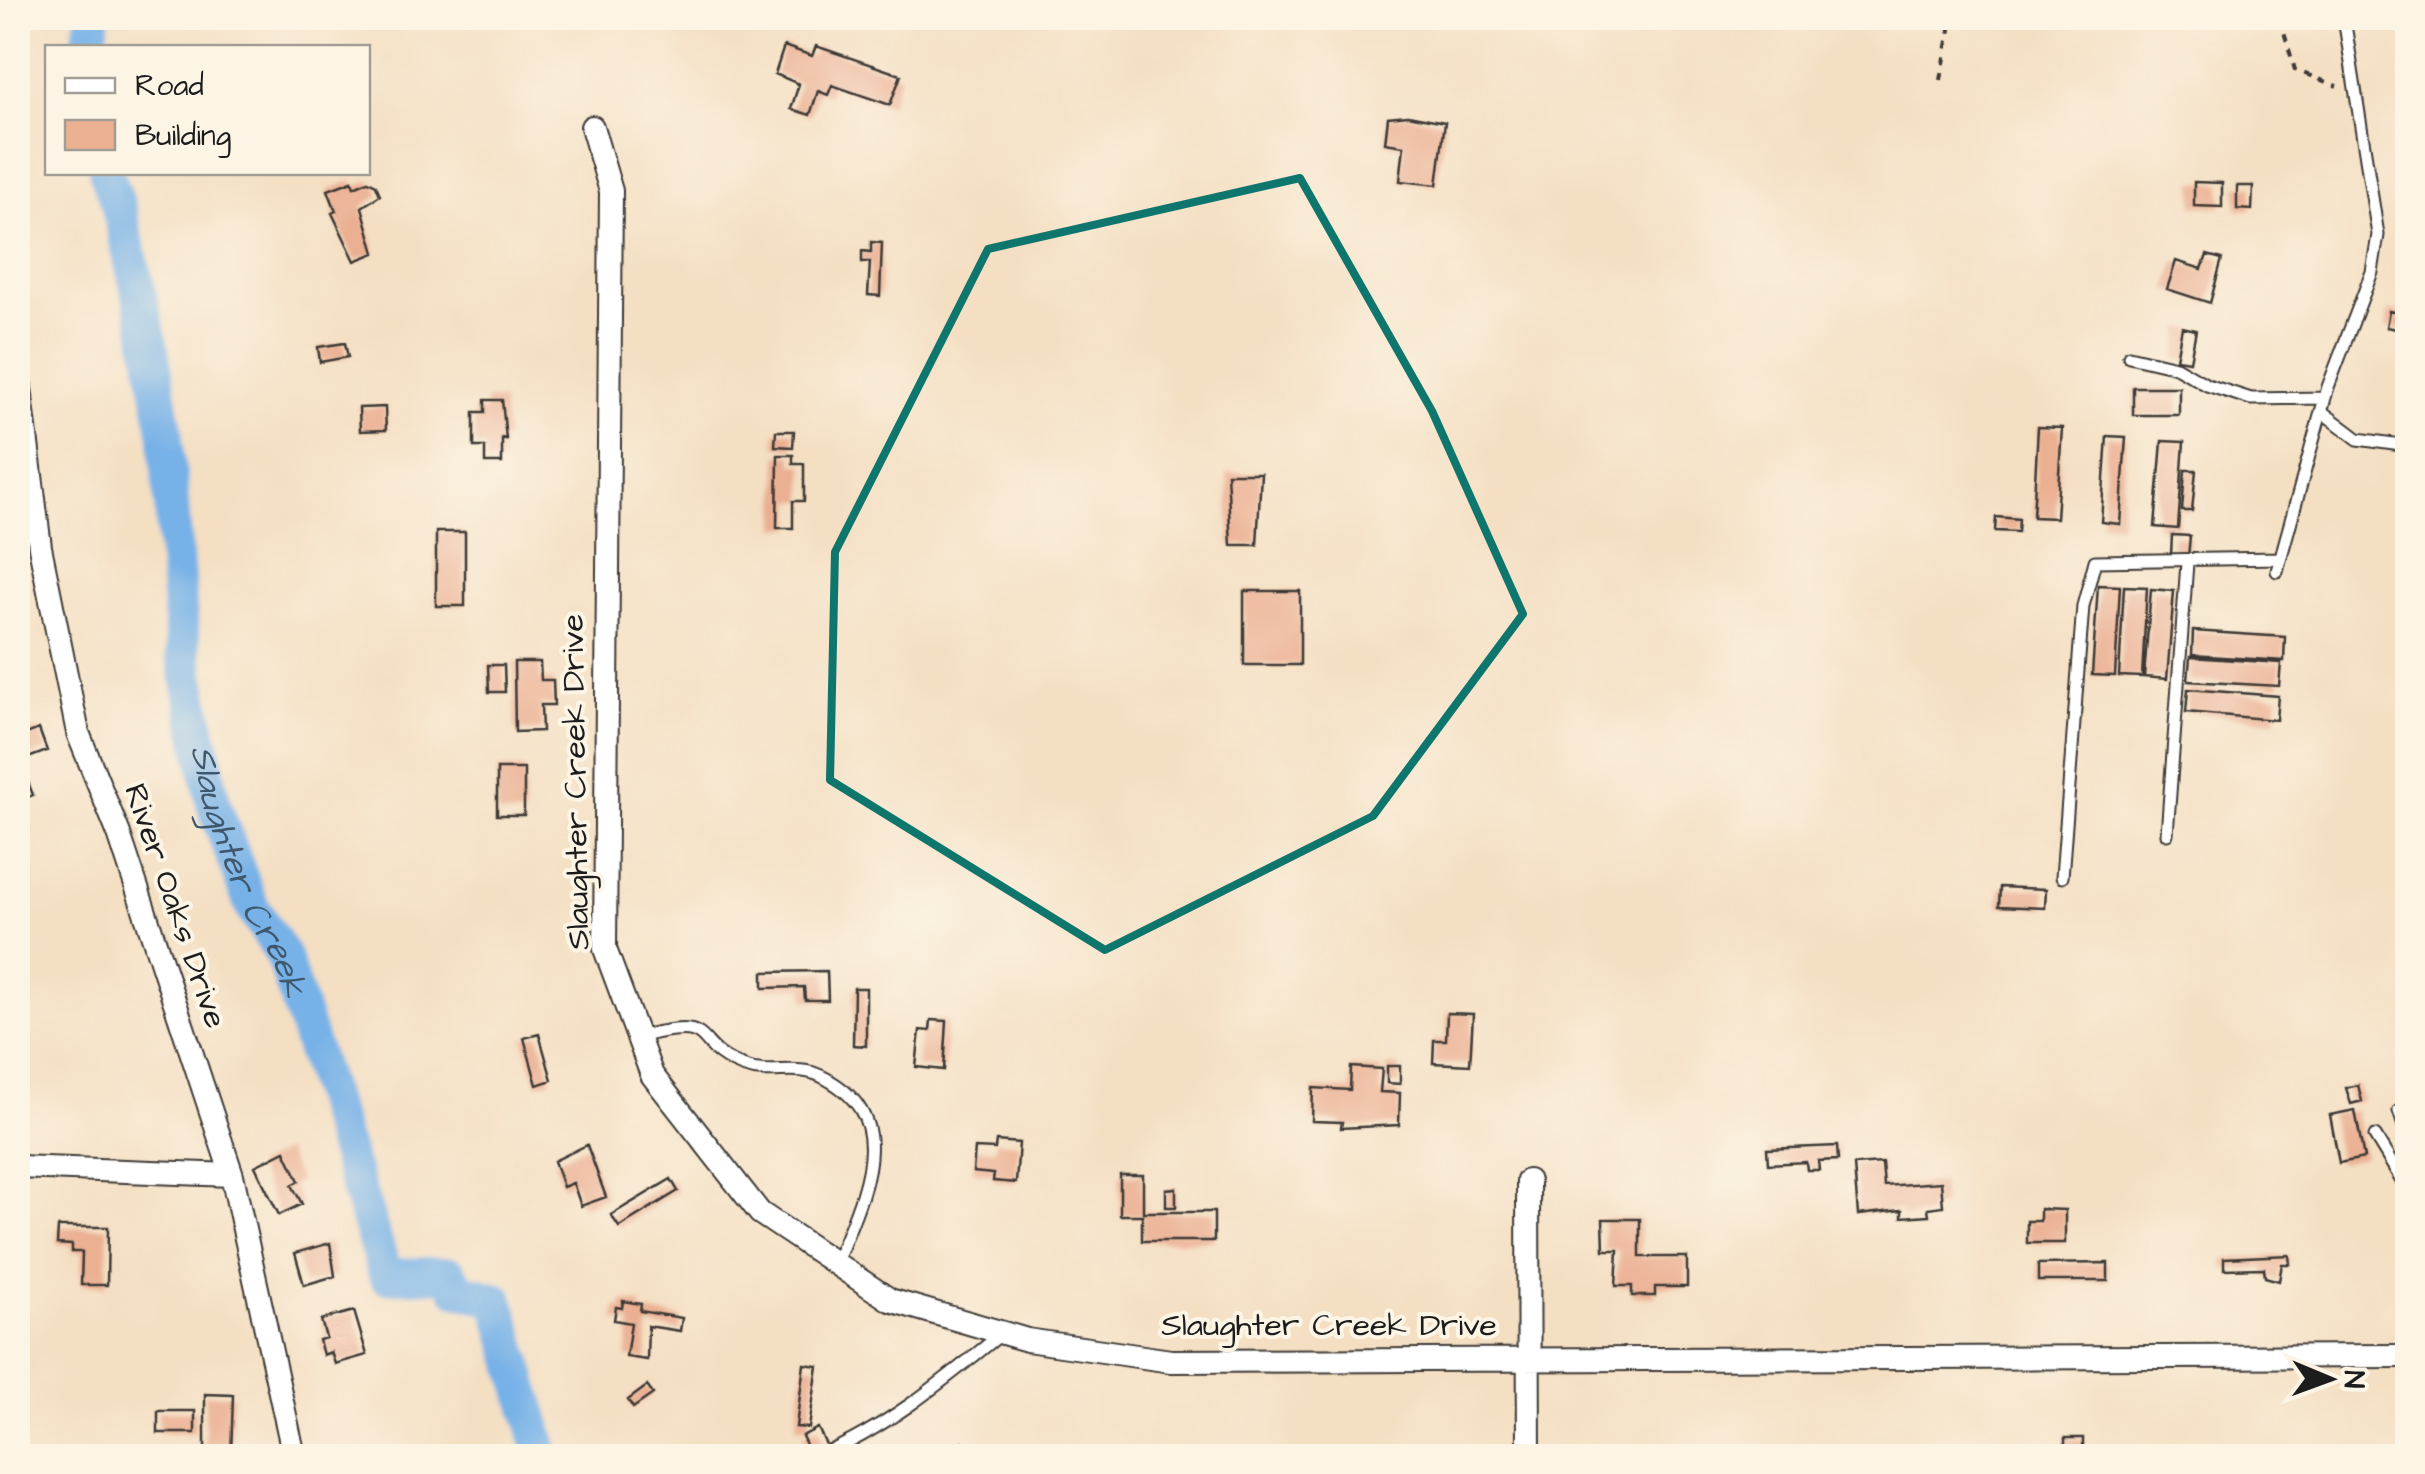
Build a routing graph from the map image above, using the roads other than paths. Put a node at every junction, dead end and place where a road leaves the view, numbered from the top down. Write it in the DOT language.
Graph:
graph roads {
  1 [pos="2344,18"];
  2 [pos="592,126"];
  3 [pos="2129,356"];
  4 [pos="18,372"];
  5 [pos="2323,405"];
  6 [pos="2408,446"];
  7 [pos="2187,562"];
  8 [pos="2167,834"];
  9 [pos="2062,877"];
  10 [pos="638,1037"];
  11 [pos="2399,1111"];
  12 [pos="2375,1136"];
  13 [pos="2408,1138"];
  14 [pos="18,1167"];
  15 [pos="232,1175"];
  16 [pos="1528,1181"];
  17 [pos="2408,1190"];
  18 [pos="835,1264"];
  19 [pos="1001,1334"];
  20 [pos="2408,1356"];
  21 [pos="1529,1358"];
  22 [pos="294,1456"];
  23 [pos="820,1456"];
  24 [pos="1529,1456"];
  1 -- 5 [label="lane"];
  2 -- 10 [label="street, Slaughter Creek Drive"];
  3 -- 5 [label="lane"];
  4 -- 15 [label="street, River Oaks Drive"];
  5 -- 6 [label="lane"];
  5 -- 7 [label="lane"];
  7 -- 8 [label="lane"];
  7 -- 9 [label="lane"];
  10 -- 18 [label="street, Slaughter Creek Drive"];
  10 -- 18 [label="lane"];
  11 -- 13 [label="lane"];
  12 -- 17 [label="lane"];
  14 -- 15 [label="street"];
  15 -- 22 [label="street, River Oaks Drive"];
  16 -- 21 [label="street"];
  18 -- 19 [label="street, Slaughter Creek Drive"];
  19 -- 21 [label="street, Slaughter Creek Drive"];
  19 -- 23 [label="lane"];
  20 -- 21 [label="street, Slaughter Creek Drive"];
  21 -- 24 [label="street"];
}
